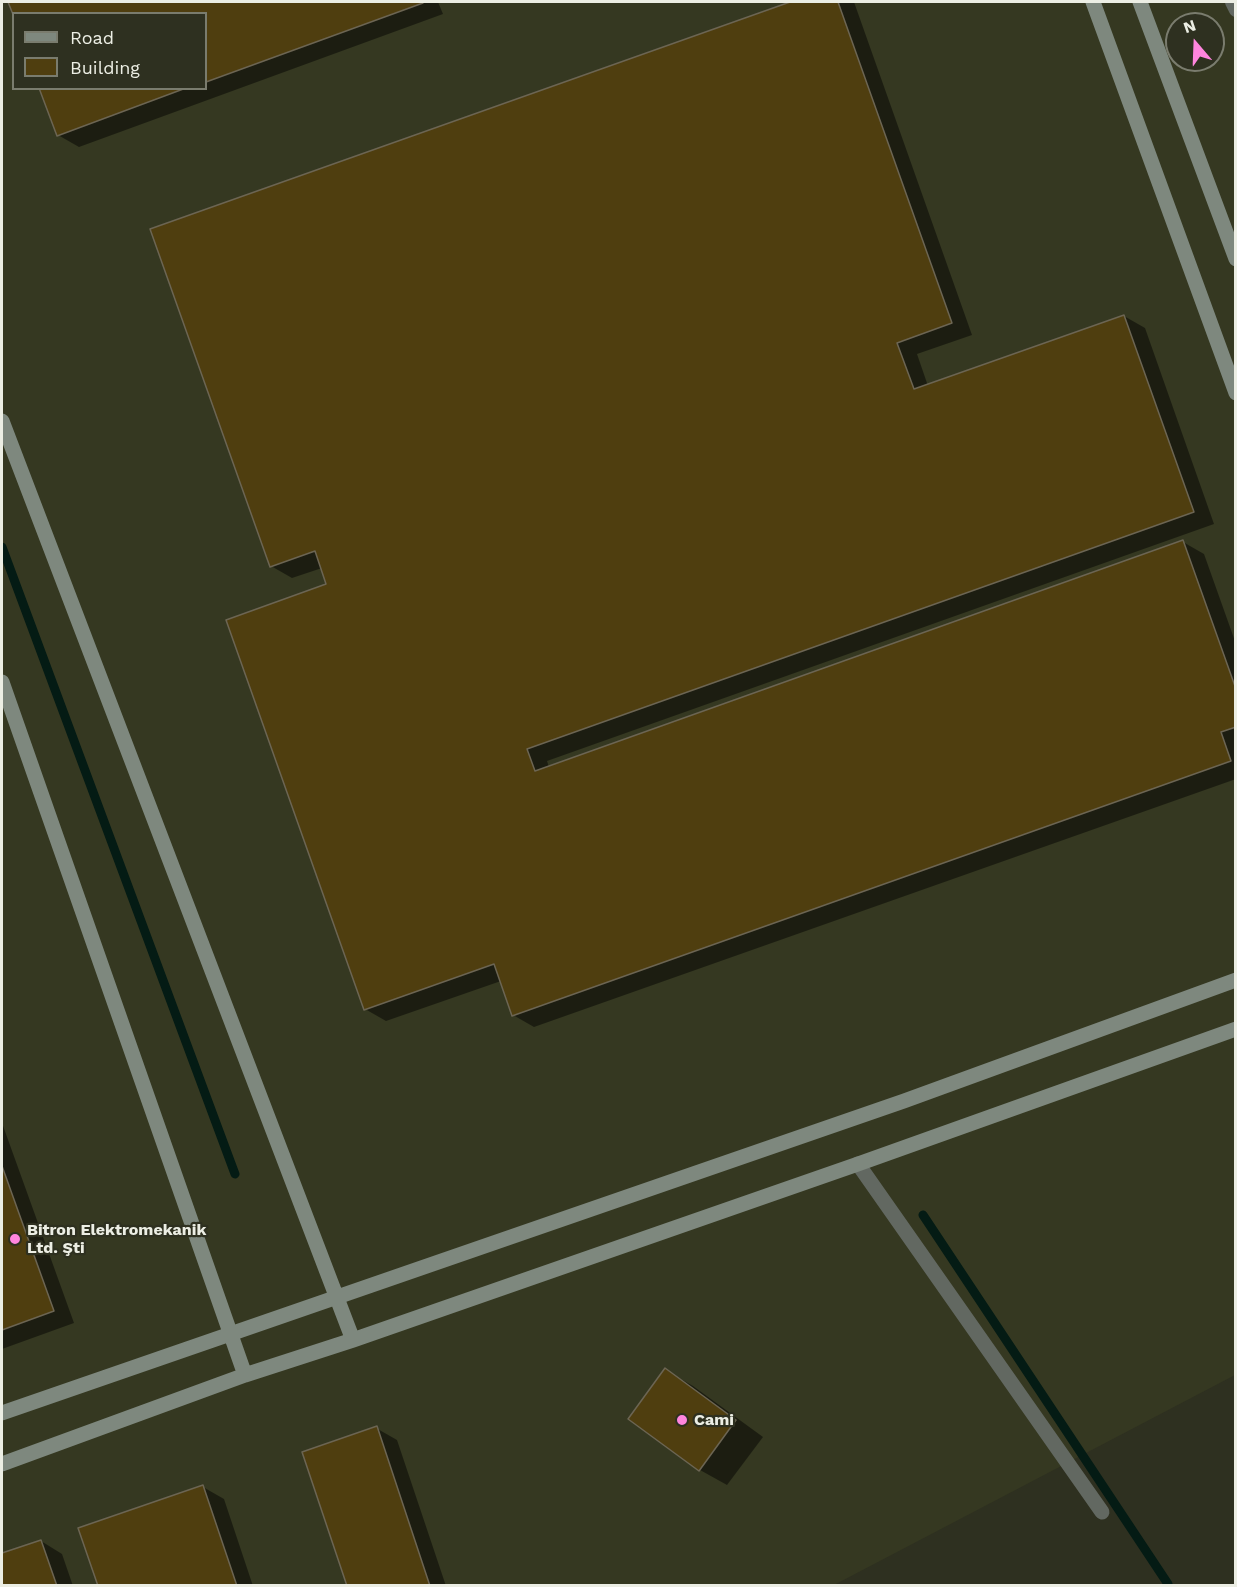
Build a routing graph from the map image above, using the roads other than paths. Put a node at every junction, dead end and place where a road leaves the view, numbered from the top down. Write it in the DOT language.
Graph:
graph roads {
  1 [pos="1093,2"];
  2 [pos="1140,2"];
  3 [pos="1232,2"];
  4 [pos="1236,10"];
  5 [pos="1236,259"];
  6 [pos="1236,393"];
  7 [pos="2,421"];
  8 [pos="2,682"];
  9 [pos="1236,980"];
  10 [pos="1236,1029"];
  11 [pos="858,1164"];
  12 [pos="336,1296"];
  13 [pos="231,1331"];
  14 [pos="353,1340"];
  15 [pos="245,1375"];
  16 [pos="2,1413"];
  17 [pos="2,1464"];
  18 [pos="1102,1512"];
  1 -- 6 [label="street"];
  2 -- 5 [label="street"];
  3 -- 4 [label="lane"];
  7 -- 12 [label="street"];
  8 -- 13 [label="street"];
  9 -- 12 [label="street"];
  10 -- 11 [label="street"];
  11 -- 14 [label="street"];
  11 -- 18 [label="street"];
  12 -- 13 [label="street"];
  12 -- 14 [label="street"];
  13 -- 15 [label="street"];
  13 -- 16 [label="street"];
  14 -- 15 [label="street"];
  15 -- 17 [label="street"];
}
